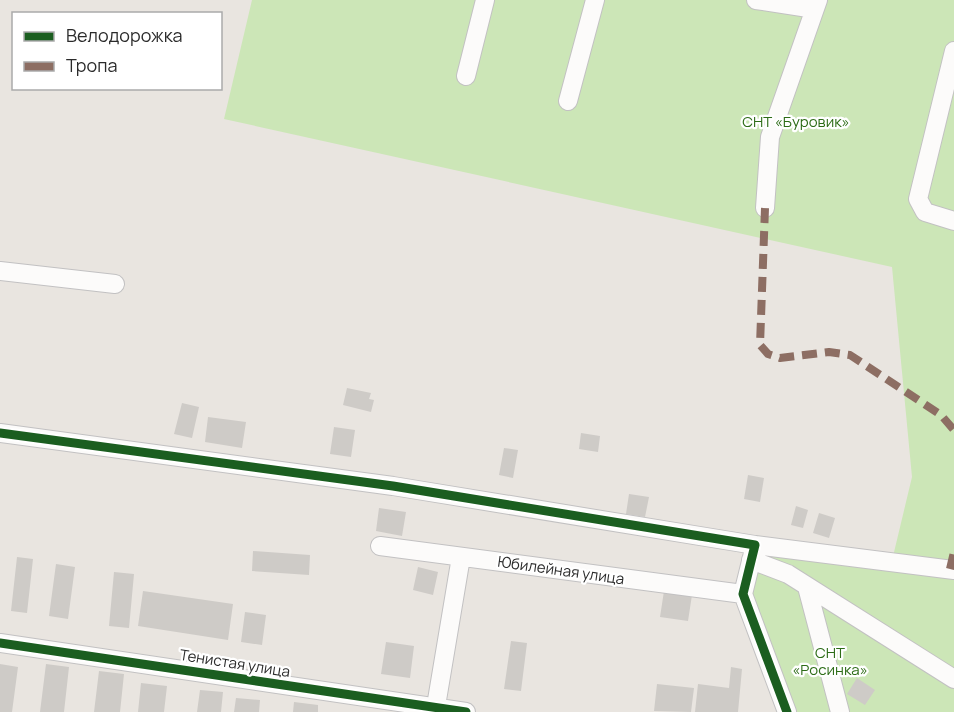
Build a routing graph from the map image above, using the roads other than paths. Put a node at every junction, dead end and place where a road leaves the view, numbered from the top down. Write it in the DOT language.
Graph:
graph roads {
  1 [pos="485,0"];
  2 [pos="595,0"];
  3 [pos="756,0"];
  4 [pos="817,5"];
  5 [pos="954,51"];
  6 [pos="466,76"];
  7 [pos="568,101"];
  8 [pos="765,208"];
  9 [pos="954,221"];
  10 [pos="0,271"];
  11 [pos="115,284"];
  12 [pos="0,433"];
  13 [pos="380,546"];
  14 [pos="753,552"];
  15 [pos="461,556"];
  16 [pos="954,570"];
  17 [pos="807,587"];
  18 [pos="743,594"];
  19 [pos="0,643"];
  20 [pos="954,679"];
  21 [pos="435,710"];
  22 [pos="466,712"];
  23 [pos="787,712"];
  24 [pos="840,712"];
  1 -- 6 [label="street"];
  2 -- 7 [label="street"];
  3 -- 4 [label="street"];
  4 -- 8 [label="street"];
  5 -- 9 [label="street"];
  10 -- 11 [label="street"];
  12 -- 14 [label="street"];
  13 -- 15 [label="street, Юбилейная улица"];
  14 -- 16 [label="street"];
  14 -- 17 [label="street"];
  14 -- 18 [label="street"];
  15 -- 18 [label="street, Юбилейная улица"];
  15 -- 21 [label="street"];
  17 -- 20 [label="street"];
  17 -- 24 [label="street"];
  18 -- 23 [label="street"];
  19 -- 21 [label="street, Тенистая улица"];
  21 -- 22 [label="street, Тенистая улица"];
}
